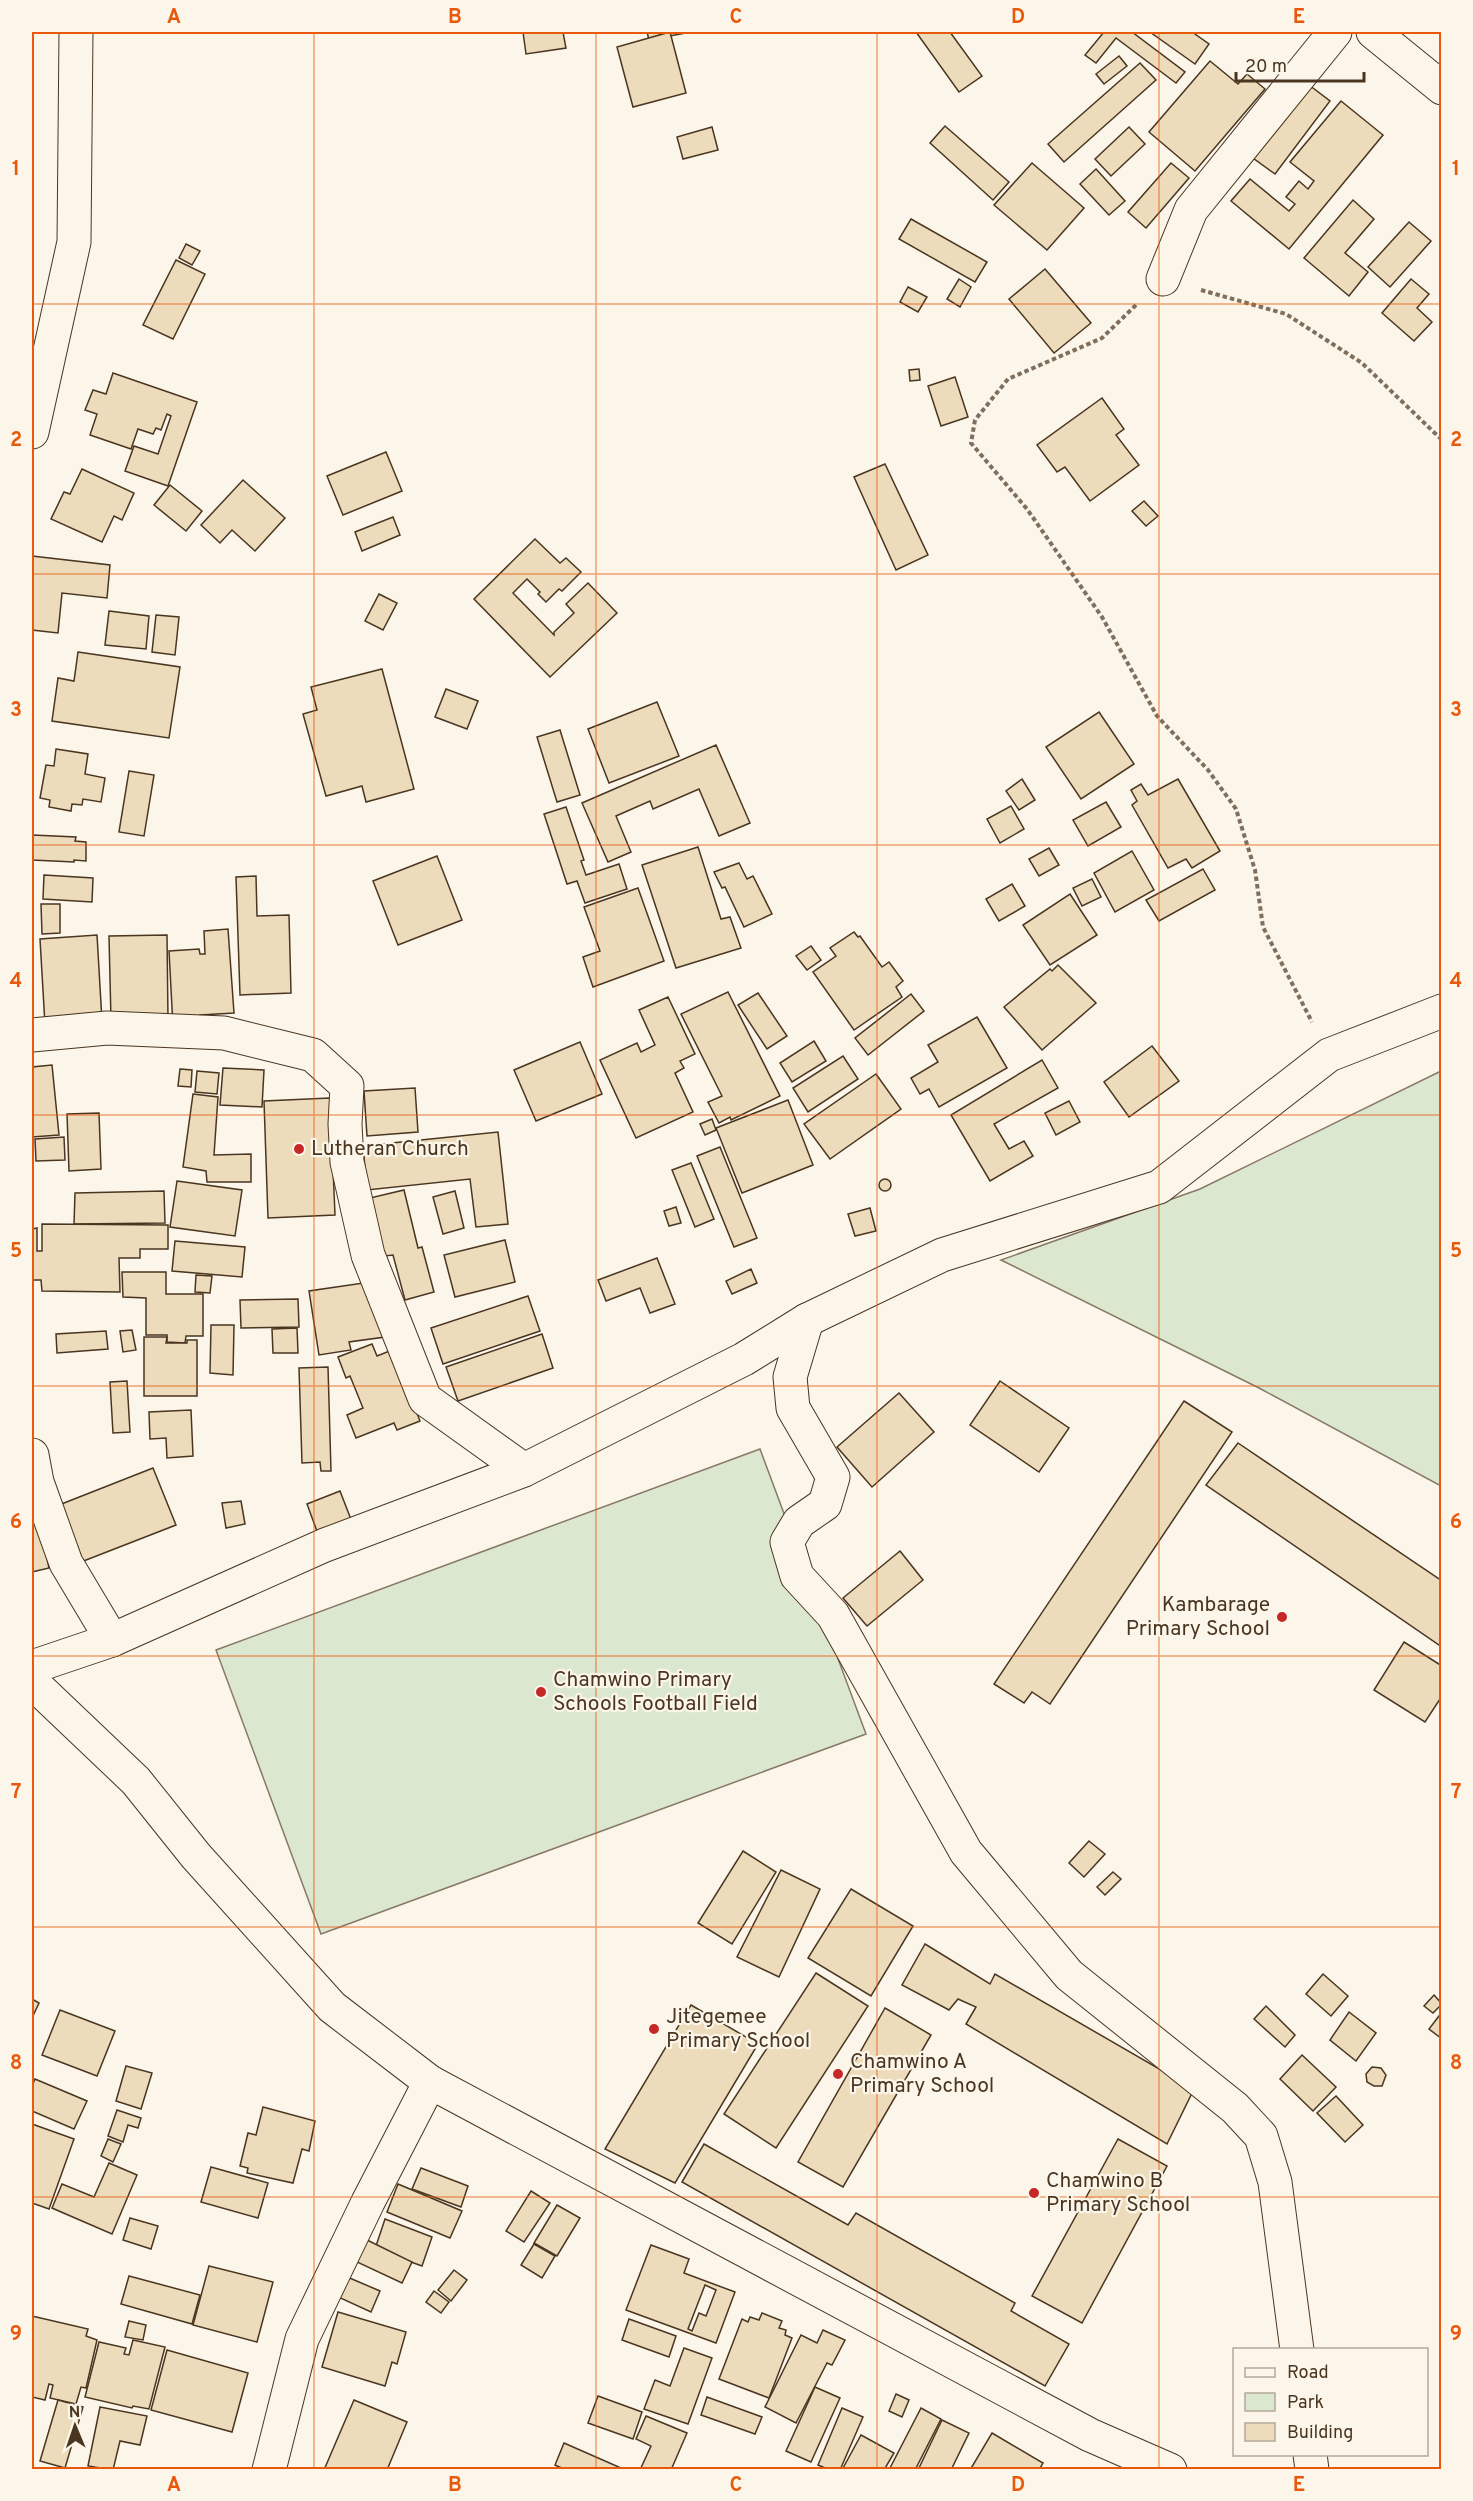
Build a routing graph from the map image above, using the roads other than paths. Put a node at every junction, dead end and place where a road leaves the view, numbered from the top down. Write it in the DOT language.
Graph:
graph roads {
  1 [pos="76,32"];
  2 [pos="1335,32"];
  3 [pos="1373,32"];
  4 [pos="1442,88"];
  5 [pos="1163,279"];
  6 [pos="32,432"];
  7 [pos="1442,1011"];
  8 [pos="32,1035"];
  9 [pos="807,1320"];
  10 [pos="32,1455"];
  11 [pos="524,1470"];
  12 [pos="112,1640"];
  13 [pos="32,1667"];
  14 [pos="32,1682"];
  15 [pos="430,2082"];
  16 [pos="1297,2348"];
  17 [pos="268,2469"];
  18 [pos="1170,2469"];
  1 -- 6 [label="street"];
  2 -- 5 [label="street"];
  3 -- 4 [label="street"];
  7 -- 9 [label="street"];
  8 -- 11 [label="street"];
  9 -- 11 [label="street"];
  9 -- 16 [label="street"];
  10 -- 12 [label="street"];
  11 -- 12 [label="street"];
  12 -- 13 [label="street"];
  14 -- 15 [label="street"];
  15 -- 17 [label="street"];
  15 -- 18 [label="street"];
}
